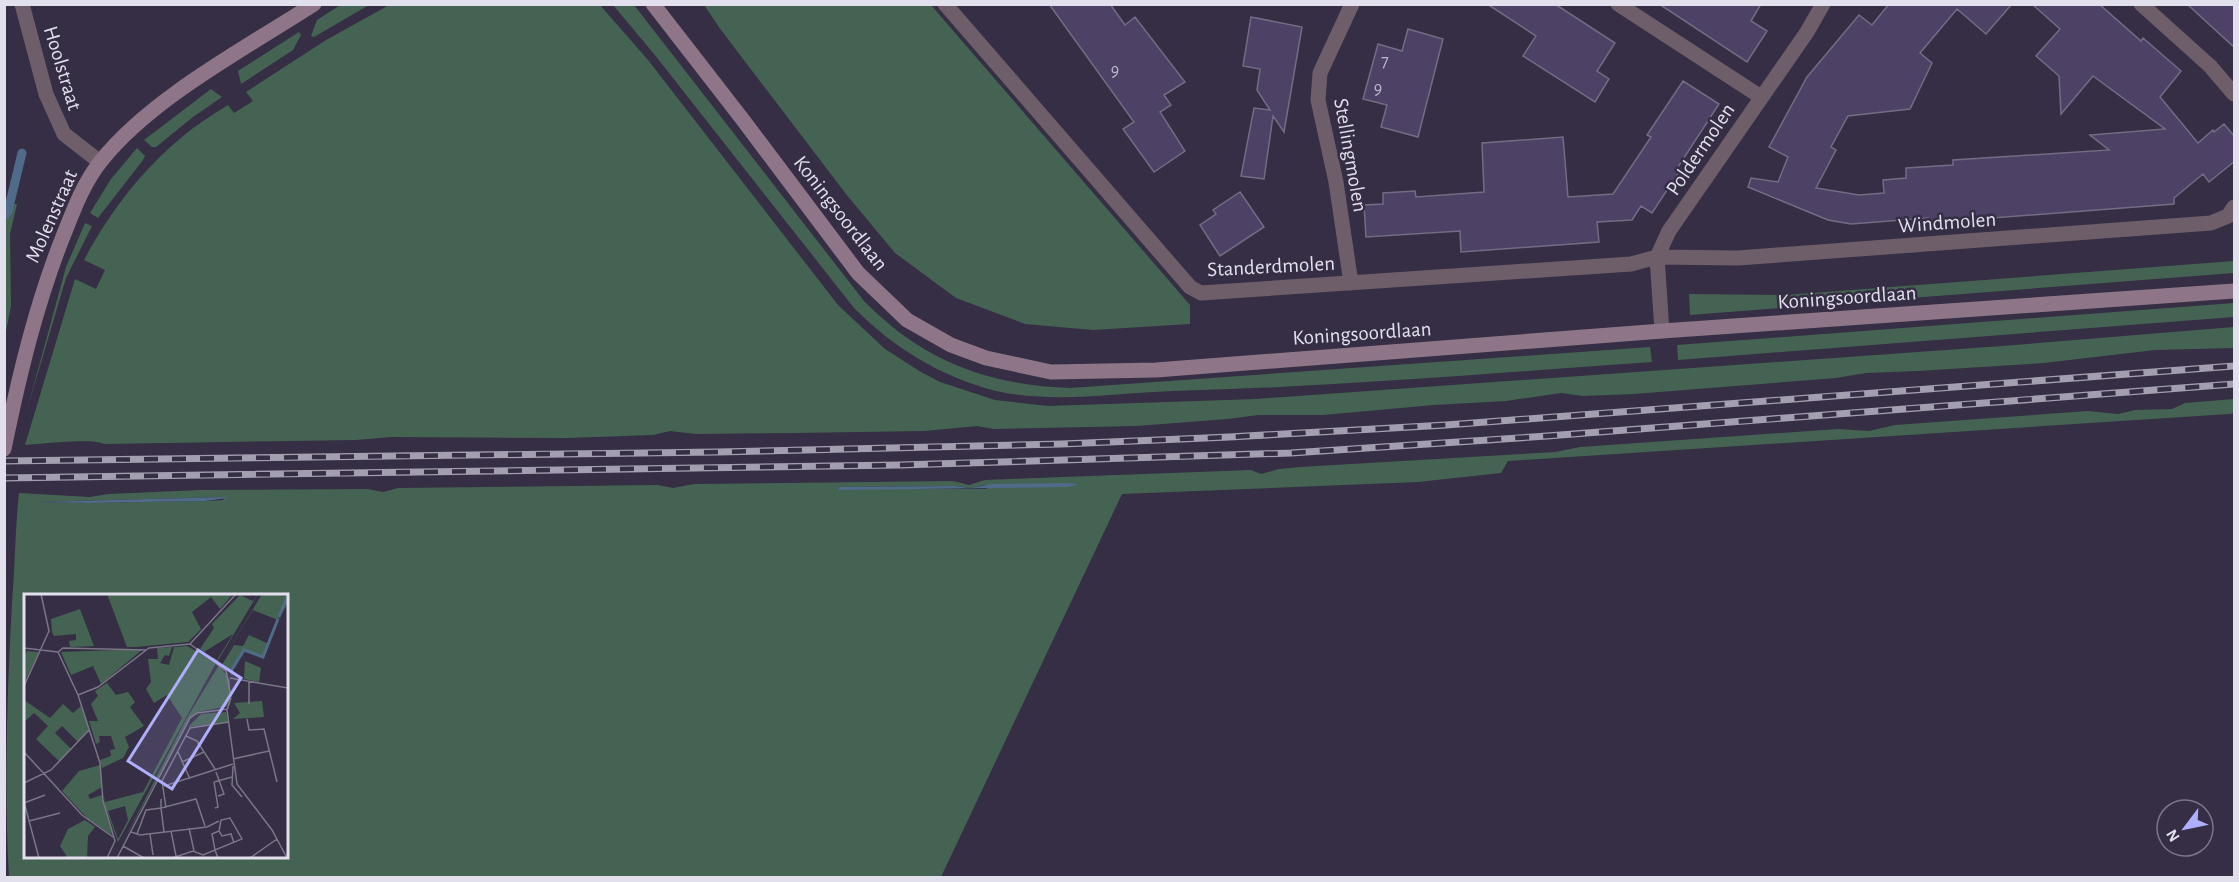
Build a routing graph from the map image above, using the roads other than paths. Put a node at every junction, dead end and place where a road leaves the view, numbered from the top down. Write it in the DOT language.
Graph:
graph roads {
  1 [pos="22,4"];
  2 [pos="314,4"];
  3 [pos="945,4"];
  4 [pos="1352,4"];
  5 [pos="1618,4"];
  6 [pos="1823,4"];
  7 [pos="2141,4"];
  8 [pos="653,5"];
  9 [pos="2235,94"];
  10 [pos="1761,98"];
  11 [pos="100,162"];
  12 [pos="2235,207"];
  13 [pos="1657,257"];
  14 [pos="1351,283"];
  15 [pos="2235,291"];
  16 [pos="1662,331"];
  17 [pos="4,449"];
  1 -- 11 [label="street, Hoolstraat"];
  2 -- 11 [label="street, Molenstraat"];
  3 -- 14 [label="street, Standerdmolen"];
  4 -- 14 [label="street, Stellingmolen"];
  5 -- 10 [label="street"];
  6 -- 10 [label="street, Poldermolen"];
  7 -- 9 [label="street"];
  8 -- 16 [label="street, Koningsoordlaan"];
  10 -- 13 [label="street, Poldermolen"];
  11 -- 17 [label="street, Molenstraat"];
  12 -- 13 [label="street, Windmolen"];
  13 -- 14 [label="street, Standerdmolen"];
  13 -- 16 [label="street, Poldermolen"];
  15 -- 16 [label="street, Koningsoordlaan"];
}
